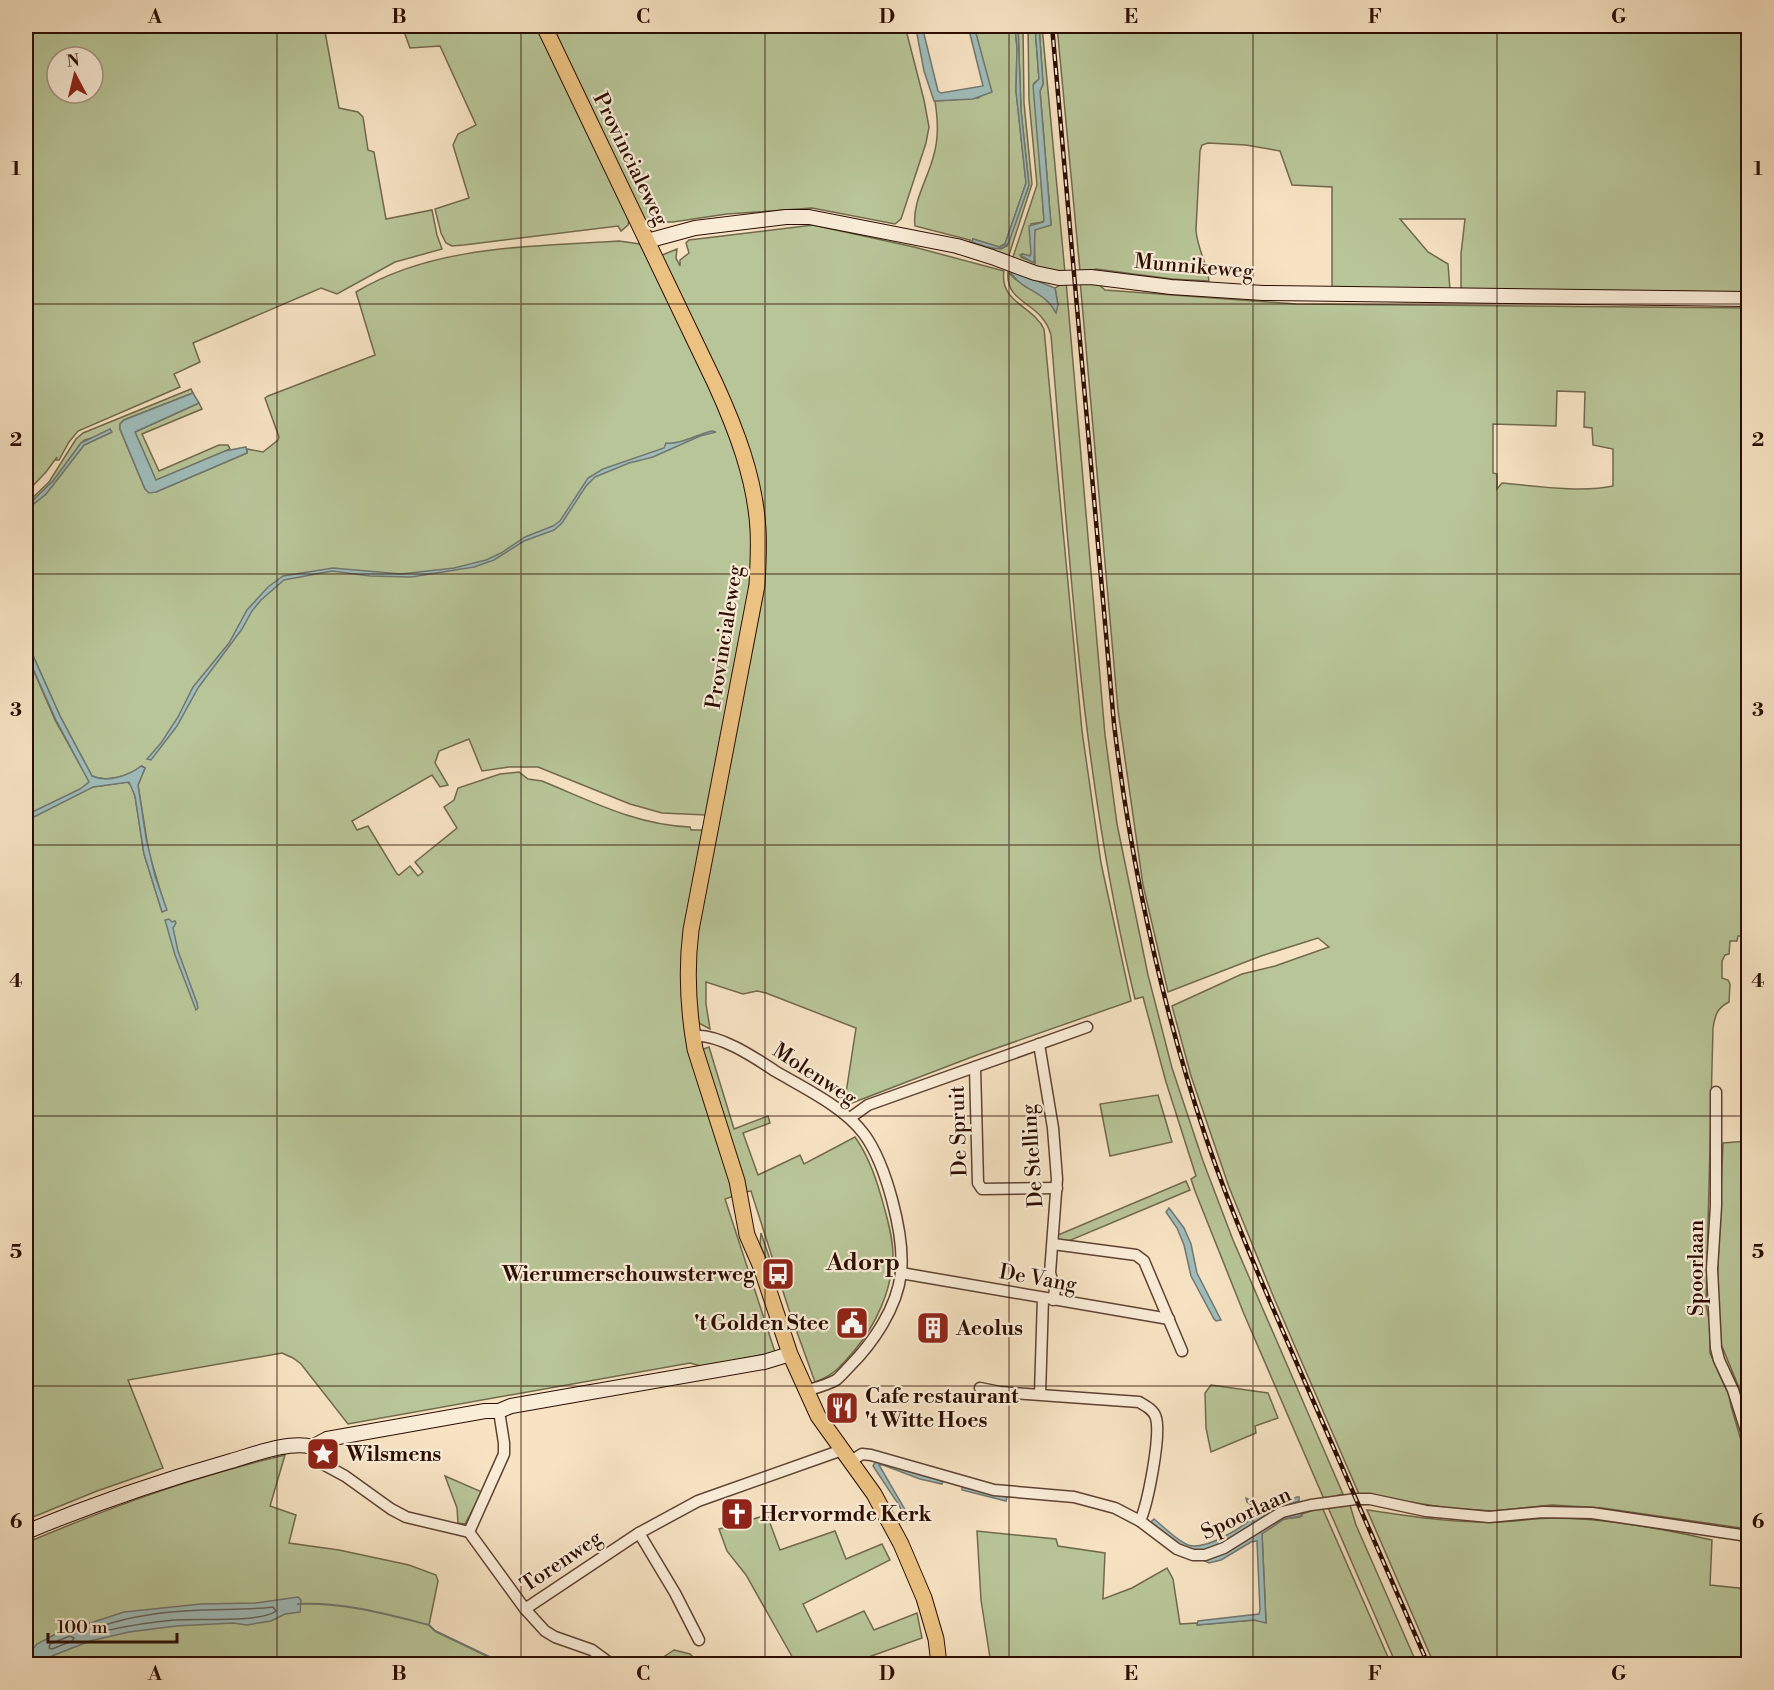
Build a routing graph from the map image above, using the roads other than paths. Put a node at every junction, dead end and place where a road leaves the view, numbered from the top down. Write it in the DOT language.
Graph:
graph roads {
  1 [pos="544,26"];
  2 [pos="647,241"];
  3 [pos="1749,299"];
  4 [pos="1087,1027"];
  5 [pos="693,1036"];
  6 [pos="1039,1044"];
  7 [pos="975,1067"];
  8 [pos="1716,1092"];
  9 [pos="850,1118"];
  10 [pos="1057,1188"];
  11 [pos="1053,1244"];
  12 [pos="901,1273"];
  13 [pos="1048,1299"];
  14 [pos="1169,1319"];
  15 [pos="1182,1351"];
  16 [pos="790,1354"];
  17 [pos="980,1388"];
  18 [pos="806,1391"];
  19 [pos="1040,1394"];
  20 [pos="499,1411"];
  21 [pos="1749,1437"];
  22 [pos="312,1447"];
  23 [pos="846,1456"];
  24 [pos="1140,1521"];
  25 [pos="26,1532"];
  26 [pos="469,1532"];
  27 [pos="639,1533"];
  28 [pos="1749,1536"];
  29 [pos="525,1610"];
  30 [pos="699,1640"];
  31 [pos="611,1665"];
  32 [pos="939,1665"];
  1 -- 2 [label="main road, Provincialeweg"];
  2 -- 3 [label="street, Munnikeweg"];
  2 -- 5 [label="main road, Provincialeweg"];
  4 -- 6 [label="street"];
  5 -- 9 [label="street, Molenweg"];
  5 -- 16 [label="main road, Provincialeweg"];
  6 -- 7 [label="street"];
  6 -- 10 [label="street, De Stelling"];
  7 -- 9 [label="street"];
  7 -- 10 [label="street, De Spruit"];
  8 -- 21 [label="street, Spoorlaan"];
  9 -- 12 [label="street, Molenweg"];
  10 -- 11 [label="street, De Stelling"];
  11 -- 13 [label="street, De Stelling"];
  11 -- 14 [label="street, De Vang"];
  12 -- 13 [label="street, De Vang"];
  12 -- 18 [label="street, Molenweg"];
  13 -- 14 [label="street, De Vang"];
  13 -- 19 [label="street, De Stelling"];
  14 -- 15 [label="street, De Vang"];
  16 -- 18 [label="main road, Provincialeweg"];
  16 -- 20 [label="street"];
  17 -- 19 [label="street"];
  18 -- 23 [label="main road, Provincialeweg"];
  19 -- 24 [label="street"];
  20 -- 22 [label="street"];
  20 -- 26 [label="street"];
  22 -- 25 [label="street"];
  22 -- 26 [label="street"];
  23 -- 24 [label="street, Spoorlaan"];
  23 -- 27 [label="street, Torenweg"];
  23 -- 32 [label="main road, Provincialeweg"];
  24 -- 28 [label="street, Spoorlaan"];
  26 -- 29 [label="street, Torenweg"];
  27 -- 29 [label="street, Torenweg"];
  27 -- 30 [label="street"];
  29 -- 31 [label="street"];
}
